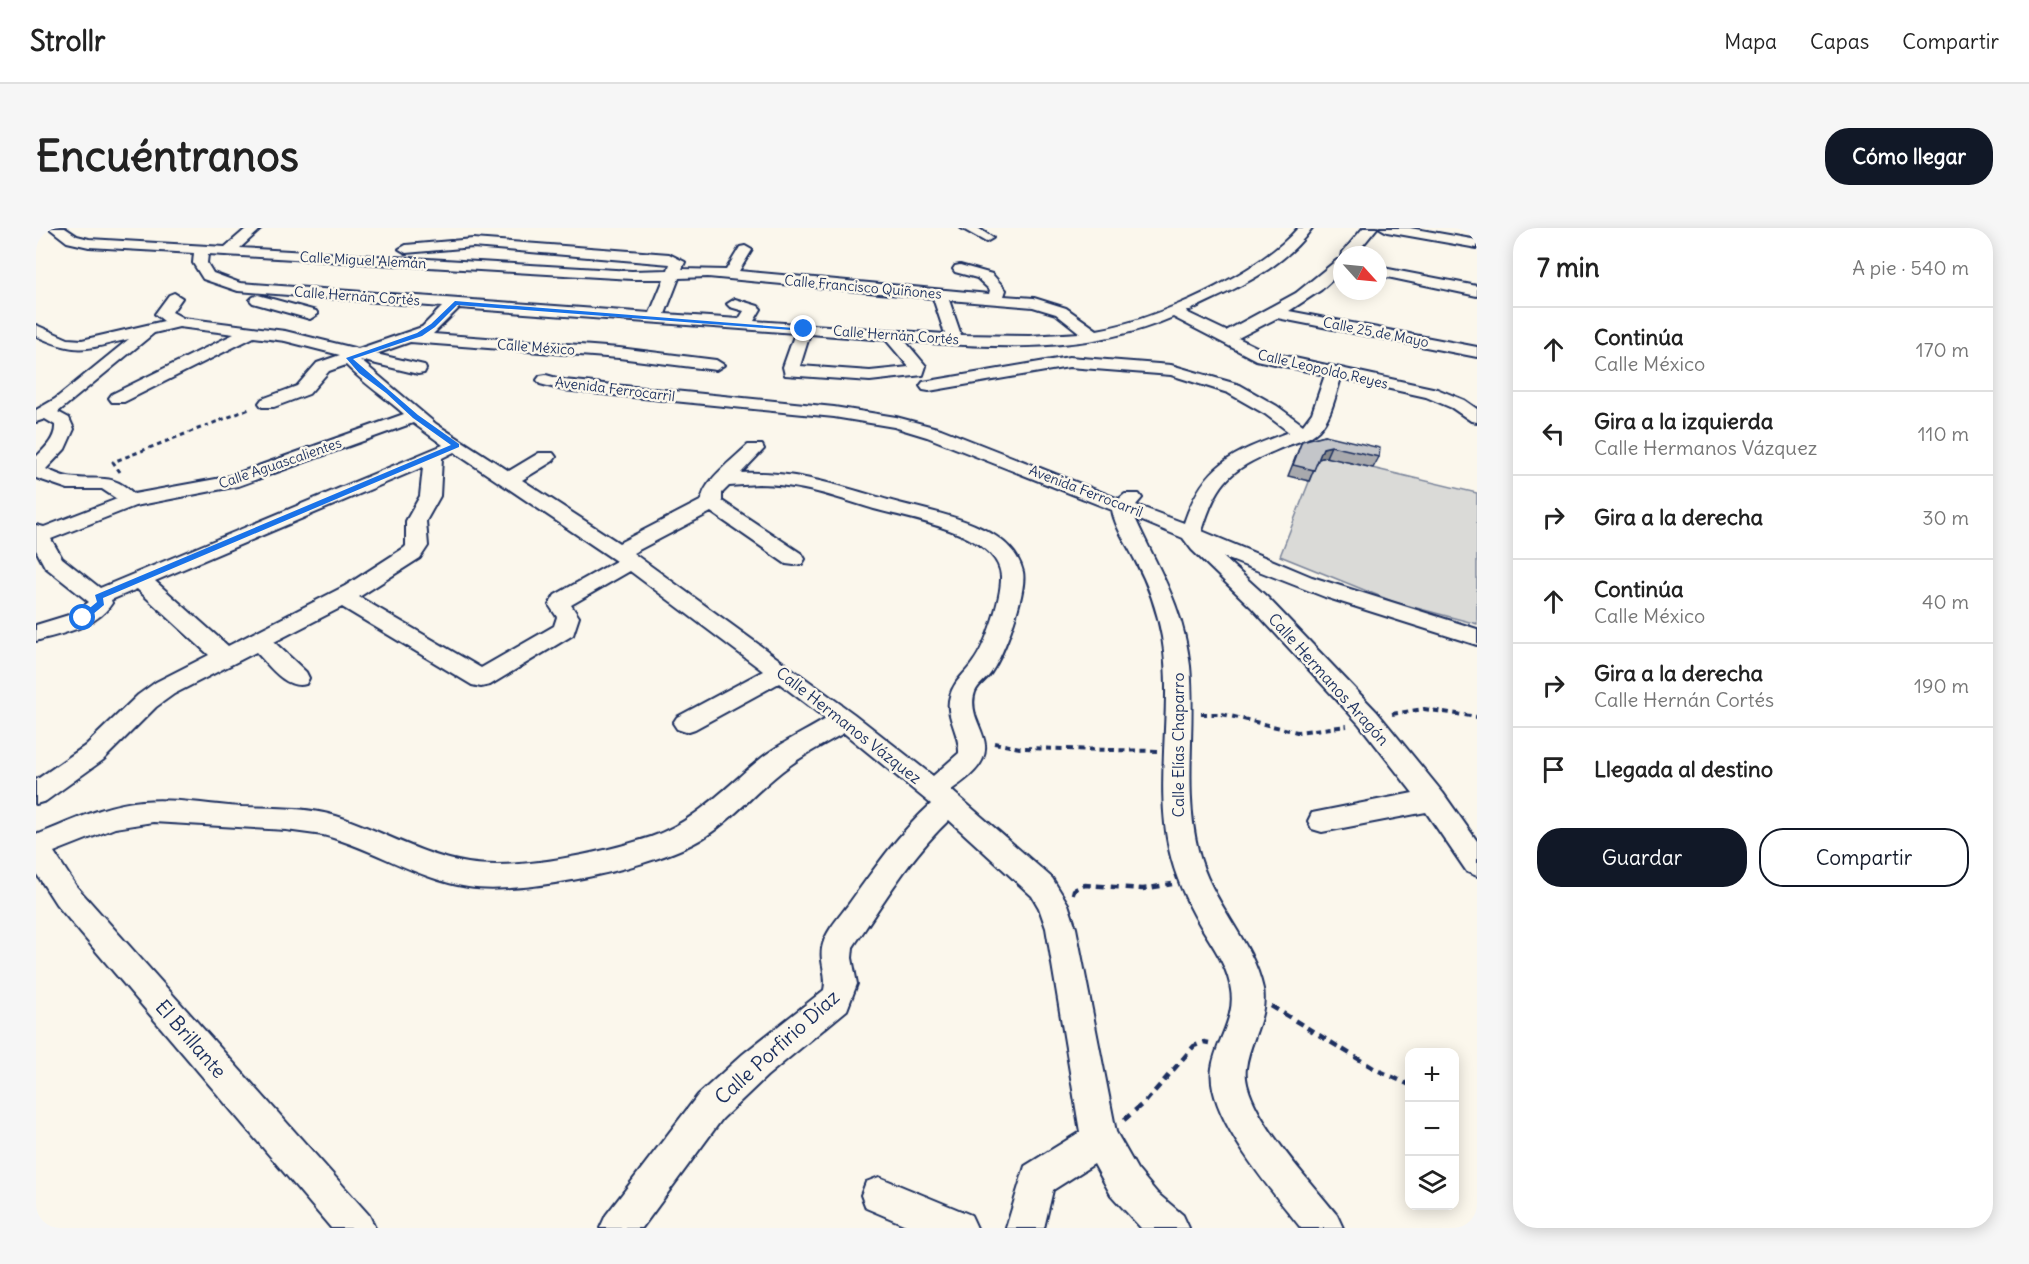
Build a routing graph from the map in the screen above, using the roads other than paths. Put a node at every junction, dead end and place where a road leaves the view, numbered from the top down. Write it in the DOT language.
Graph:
graph roads {
  1 [pos="56,228"];
  2 [pos="255,228"];
  3 [pos="968,228"];
  4 [pos="1305,228"];
  5 [pos="1370,228"];
  6 [pos="1387,228"];
  7 [pos="986,238"];
  8 [pos="1477,244"];
  9 [pos="1355,246"];
  10 [pos="531,248"];
  11 [pos="202,250"];
  12 [pos="745,250"];
  13 [pos="227,252"];
  14 [pos="325,258"];
  15 [pos="202,267"];
  16 [pos="517,268"];
  17 [pos="960,268"];
  18 [pos="1333,272"];
  19 [pos="1387,273"];
  20 [pos="673,274"];
  21 [pos="730,275"];
  22 [pos="341,277"];
  23 [pos="212,285"];
  24 [pos="246,291"];
  25 [pos="500,291"];
  26 [pos="1477,291"];
  27 [pos="325,294"];
  28 [pos="939,294"];
  29 [pos="174,298"];
  30 [pos="996,300"];
  31 [pos="455,303"];
  32 [pos="735,304"];
  33 [pos="491,306"];
  34 [pos="1172,310"];
  35 [pos="1275,313"];
  36 [pos="310,314"];
  37 [pos="656,318"];
  38 [pos="693,321"];
  39 [pos="178,322"];
  40 [pos="743,325"];
  41 [pos="153,327"];
  42 [pos="804,329"];
  43 [pos="36,330"];
  44 [pos="251,332"];
  45 [pos="890,335"];
  46 [pos="1093,335"];
  47 [pos="411,337"];
  48 [pos="1225,338"];
  49 [pos="955,340"];
  50 [pos="679,347"];
  51 [pos="1477,352"];
  52 [pos="352,355"];
  53 [pos="716,364"];
  54 [pos="418,369"];
  55 [pos="1334,373"];
  56 [pos="929,386"];
  57 [pos="707,395"];
  58 [pos="118,398"];
  59 [pos="268,403"];
  60 [pos="41,415"];
  61 [pos="415,416"];
  62 [pos="1477,417"];
  63 [pos="698,421"];
  64 [pos="1302,433"];
  65 [pos="755,449"];
  66 [pos="445,450"];
  67 [pos="546,457"];
  68 [pos="36,469"];
  69 [pos="510,479"];
  70 [pos="724,480"];
  71 [pos="130,501"];
  72 [pos="1127,502"];
  73 [pos="712,503"];
  74 [pos="38,534"];
  75 [pos="1191,534"];
  76 [pos="625,557"];
  77 [pos="794,559"];
  78 [pos="140,579"];
  79 [pos="98,597"];
  80 [pos="342,597"];
  81 [pos="36,633"];
  82 [pos="1477,637"];
  83 [pos="259,641"];
  84 [pos="225,657"];
  85 [pos="781,672"];
  86 [pos="297,678"];
  87 [pos="845,720"];
  88 [pos="686,723"];
  89 [pos="36,794"];
  90 [pos="940,797"];
  91 [pos="1432,800"];
  92 [pos="1322,820"];
  93 [pos="37,845"];
  94 [pos="1477,864"];
  95 [pos="1100,1140"];
  96 [pos="879,1195"];
  97 [pos="356,1228"];
  98 [pos="619,1228"];
  99 [pos="958,1228"];
  100 [pos="1025,1228"];
  101 [pos="1170,1228"];
  102 [pos="1324,1228"];
  1 -- 11 [label="street, Calle Miguel Alemán"];
  2 -- 13 [label="street"];
  3 -- 7 [label="street"];
  4 -- 34 [label="street"];
  5 -- 9 [label="street"];
  6 -- 8 [label="street"];
  10 -- 14 [label="street"];
  10 -- 16 [label="street"];
  10 -- 20 [label="street"];
  11 -- 13 [label="street, Calle Miguel Alemán"];
  11 -- 15 [label="street"];
  12 -- 21 [label="street"];
  13 -- 14 [label="street, Calle Miguel Alemán"];
  14 -- 16 [label="street, Calle Miguel Alemán"];
  15 -- 24 [label="street, Calle Hernán Cortés"];
  15 -- 24 [label="street"];
  16 -- 20 [label="street, Calle Miguel Alemán"];
  17 -- 30 [label="street"];
  18 -- 35 [label="street"];
  19 -- 26 [label="street"];
  20 -- 21 [label="street, Calle Francisco Quiñones"];
  20 -- 37 [label="street"];
  21 -- 28 [label="street, Calle Francisco Quiñones"];
  22 -- 27 [label="street"];
  23 -- 24 [label="street"];
  24 -- 27 [label="street, Calle Hernán Cortés"];
  24 -- 36 [label="street"];
  25 -- 33 [label="street"];
  27 -- 31 [label="street, Calle Hernán Cortés"];
  28 -- 30 [label="street, Calle Francisco Quiñones"];
  28 -- 49 [label="street"];
  29 -- 39 [label="street"];
  30 -- 46 [label="street, Calle Francisco Quiñones"];
  31 -- 33 [label="street, Calle Hernán Cortés"];
  31 -- 47 [label="street"];
  32 -- 40 [label="street"];
  33 -- 37 [label="street, Calle Hernán Cortés"];
  34 -- 46 [label="street, Calle Hernán Cortés"];
  34 -- 48 [label="street, Calle Leopoldo Reyes"];
  35 -- 48 [label="street"];
  35 -- 51 [label="street, Calle 25 de Mayo"];
  37 -- 38 [label="street, Calle Hernán Cortés"];
  38 -- 40 [label="street, Calle Hernán Cortés"];
  38 -- 50 [label="street"];
  39 -- 41 [label="street, Calle Hermanos Vázquez"];
  39 -- 44 [label="street, Calle Hermanos Vázquez"];
  40 -- 42 [label="street, Calle Hernán Cortés"];
  41 -- 43 [label="street, Calle Hermanos Vázquez"];
  41 -- 60 [label="street"];
  42 -- 45 [label="street, Calle Hernán Cortés"];
  42 -- 45 [label="street"];
  44 -- 52 [label="street, Calle Hermanos Vázquez"];
  44 -- 58 [label="street"];
  45 -- 49 [label="street, Calle Hernán Cortés"];
  46 -- 49 [label="street, Calle Hernán Cortés"];
  47 -- 50 [label="street, Calle México"];
  47 -- 52 [label="street"];
  48 -- 55 [label="street, Calle Leopoldo Reyes"];
  50 -- 53 [label="street, Calle México"];
  52 -- 54 [label="street"];
  52 -- 59 [label="street"];
  52 -- 61 [label="street, Calle Hermanos Vázquez"];
  55 -- 62 [label="street, Calle Leopoldo Reyes"];
  55 -- 64 [label="street"];
  56 -- 64 [label="street"];
  57 -- 57 [label="street, Avenida Ferrocarril"];
  57 -- 63 [label="street"];
  57 -- 72 [label="street, Avenida Ferrocarril"];
  60 -- 68 [label="street"];
  61 -- 66 [label="street, Calle Hermanos Vázquez"];
  61 -- 71 [label="street, Calle Aguascalientes"];
  64 -- 75 [label="street"];
  65 -- 70 [label="street"];
  66 -- 69 [label="street, Calle Hermanos Vázquez"];
  66 -- 78 [label="street"];
  66 -- 80 [label="street"];
  67 -- 69 [label="street"];
  68 -- 71 [label="street"];
  69 -- 76 [label="street, Calle Hermanos Vázquez"];
  70 -- 73 [label="street"];
  70 -- 90 [label="street, Calle Porfirio Díaz"];
  71 -- 74 [label="street, Calle Aguascalientes"];
  72 -- 75 [label="street, Avenida Ferrocarril"];
  72 -- 102 [label="street, Calle Elías Chaparro"];
  73 -- 76 [label="street"];
  73 -- 77 [label="street"];
  74 -- 79 [label="street"];
  75 -- 82 [label="street, Avenida Ferrocarril"];
  75 -- 91 [label="street, Calle Hermanos Aragón"];
  76 -- 80 [label="street"];
  76 -- 85 [label="street, Calle Hermanos Vázquez"];
  78 -- 79 [label="street"];
  78 -- 84 [label="street"];
  79 -- 81 [label="street"];
  80 -- 83 [label="street"];
  83 -- 84 [label="street"];
  83 -- 86 [label="street"];
  84 -- 89 [label="street"];
  85 -- 87 [label="street, Calle Hermanos Vázquez"];
  85 -- 88 [label="street"];
  87 -- 90 [label="street, Calle Hermanos Vázquez"];
  87 -- 93 [label="street"];
  90 -- 95 [label="street, Calle Hermanos Vázquez"];
  90 -- 98 [label="street, Calle Porfirio Díaz"];
  91 -- 92 [label="street"];
  91 -- 94 [label="street, Calle Hermanos Aragón"];
  93 -- 97 [label="street, El Brillante"];
  95 -- 100 [label="street"];
  95 -- 101 [label="street, Calle Hermanos Vázquez"];
  96 -- 99 [label="street"];
}
